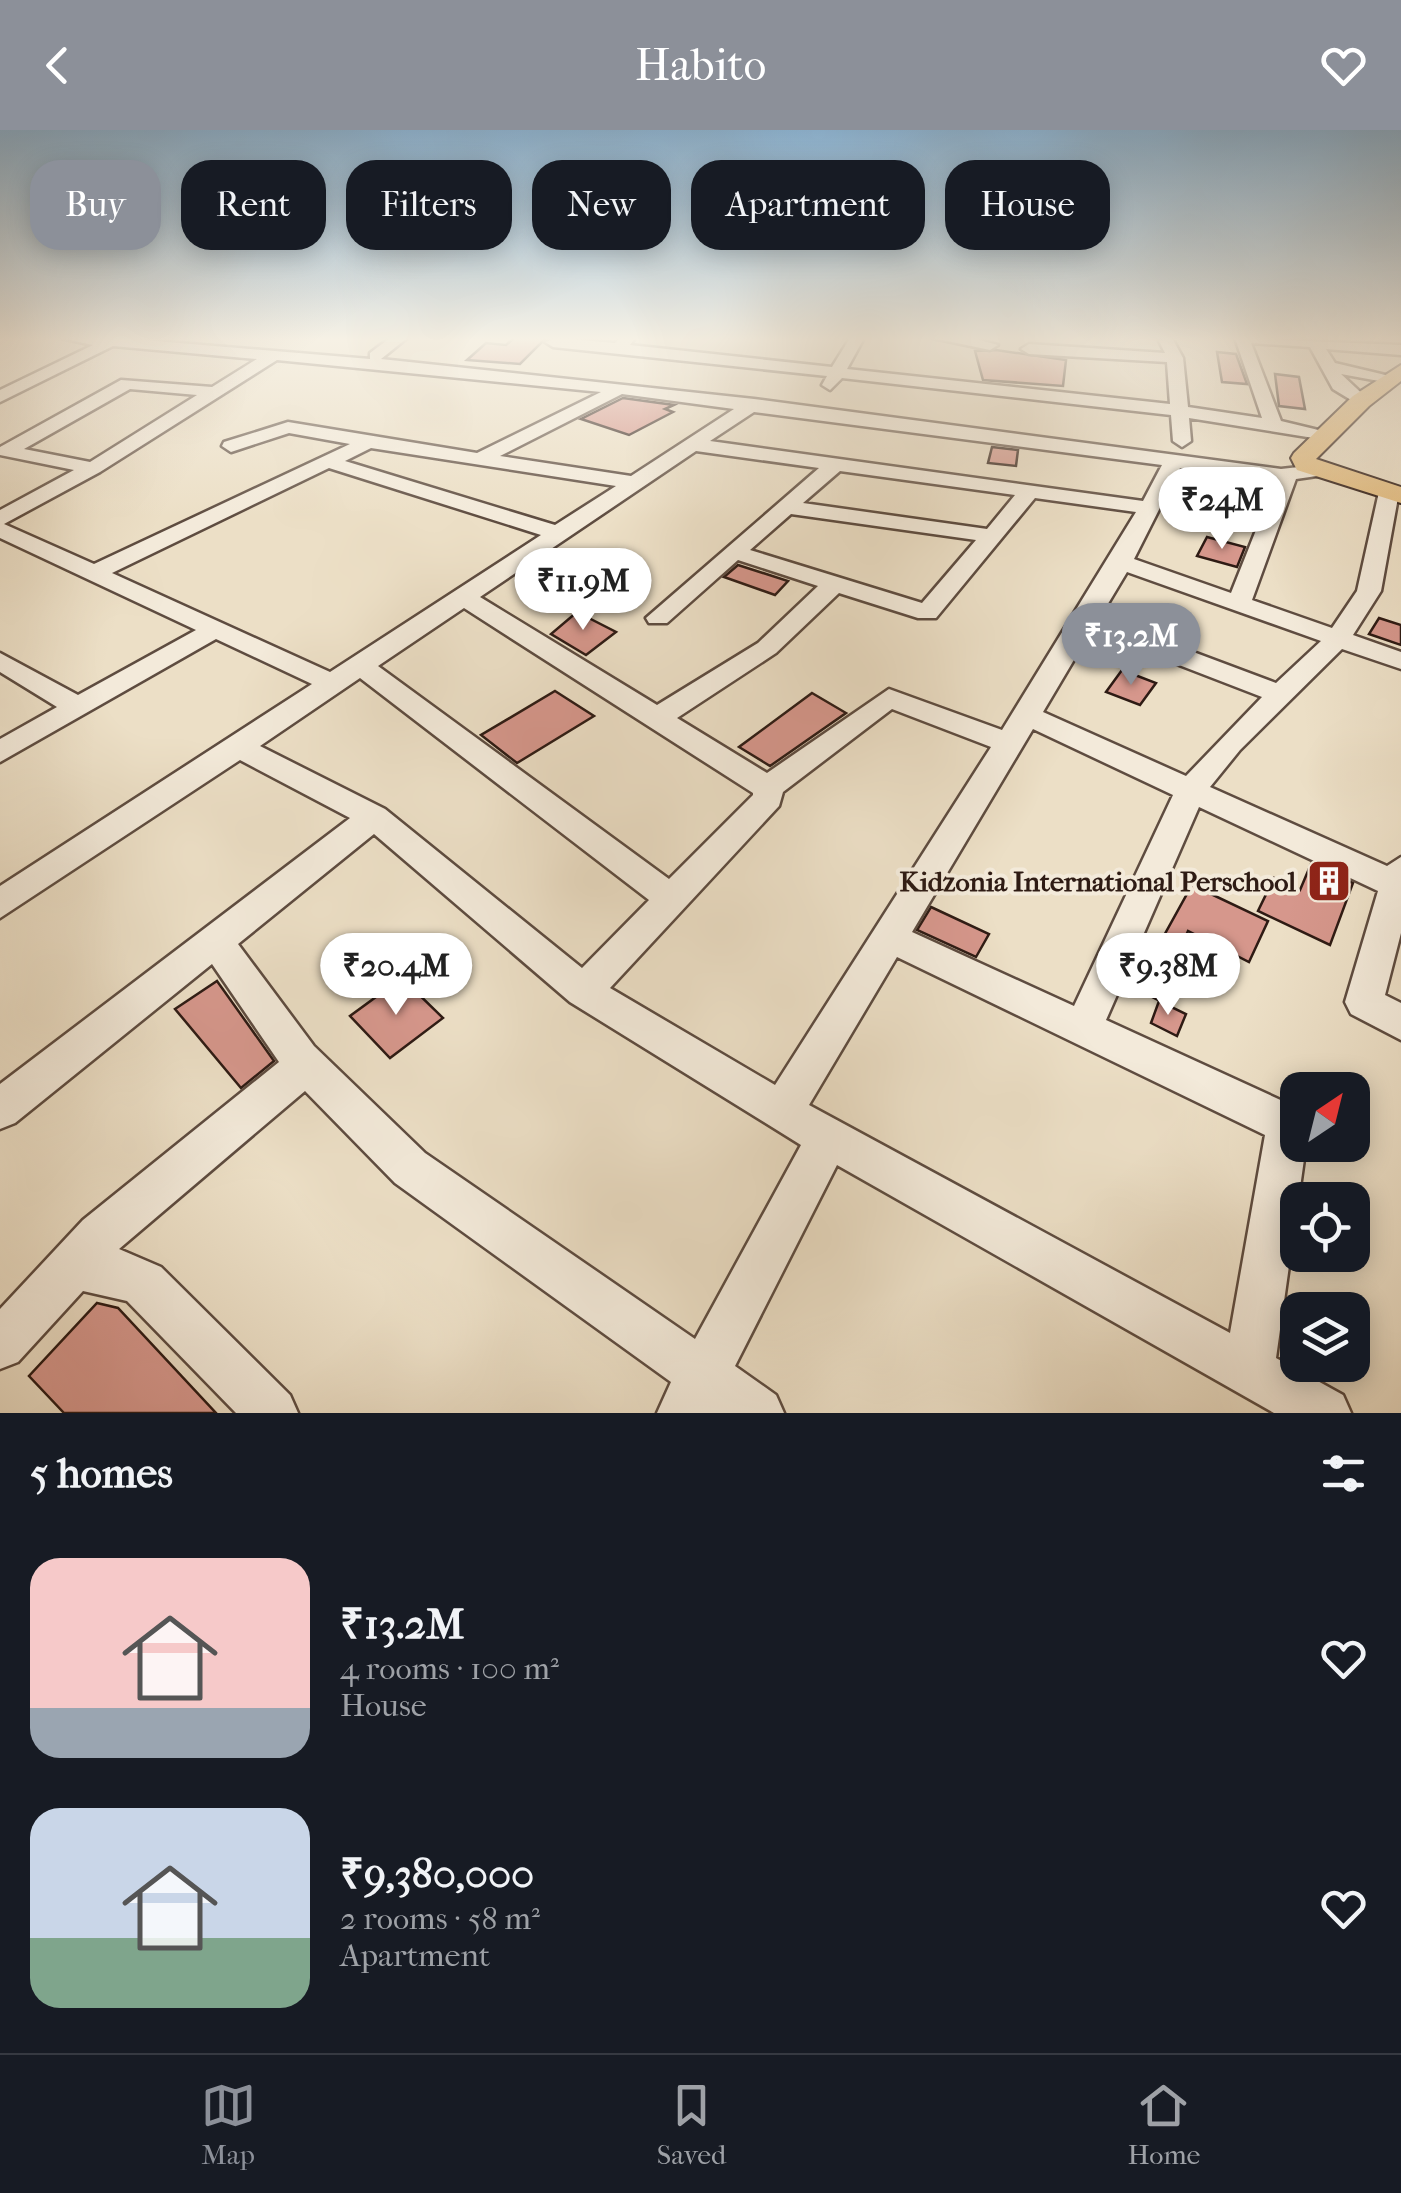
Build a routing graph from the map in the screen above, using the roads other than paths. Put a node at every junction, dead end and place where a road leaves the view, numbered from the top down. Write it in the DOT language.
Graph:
graph roads {
  1 [pos="102,398"];
  2 [pos="206,398"];
  3 [pos="602,398"];
  4 [pos="704,398"];
  5 [pos="752,398"];
  6 [pos="821,398"];
  7 [pos="1076,398"];
  8 [pos="1093,398"];
  9 [pos="1100,398"];
  10 [pos="1179,398"];
  11 [pos="1264,398"];
  12 [pos="1357,398"];
  13 [pos="1367,398"];
  14 [pos="1384,398"];
  15 [pos="1096,400"];
  16 [pos="1361,401"];
  17 [pos="746,403"];
  18 [pos="815,406"];
  19 [pos="1181,411"];
  20 [pos="1273,424"];
  21 [pos="997,432"];
  22 [pos="1326,434"];
  23 [pos="369,442"];
  24 [pos="694,445"];
  25 [pos="231,446"];
  26 [pos="1170,452"];
  27 [pos="482,458"];
  28 [pos="326,461"];
  29 [pos="836,464"];
  30 [pos="93,468"];
  31 [pos="1319,472"];
  32 [pos="1012,475"];
  33 [pos="626,482"];
  34 [pos="1397,490"];
  35 [pos="1030,491"];
  36 [pos="786,507"];
  37 [pos="1150,508"];
  38 [pos="0,520"];
  39 [pos="0,530"];
  40 [pos="549,531"];
  41 [pos="992,536"];
  42 [pos="734,552"];
  43 [pos="1122,562"];
  44 [pos="94,572"];
  45 [pos="834,584"];
  46 [pos="462,596"];
  47 [pos="1239,603"];
  48 [pos="658,618"];
  49 [pos="1086,620"];
  50 [pos="215,629"];
  51 [pos="1338,638"];
  52 [pos="0,661"];
  53 [pos="1401,661"];
  54 [pos="358,664"];
  55 [pos="321,678"];
  56 [pos="1280,694"];
  57 [pos="78,708"];
  58 [pos="1028,716"];
  59 [pos="658,717"];
  60 [pos="1010,744"];
  61 [pos="237,746"];
  62 [pos="0,752"];
  63 [pos="768,788"];
  64 [pos="1192,790"];
  65 [pos="374,818"];
  66 [pos="0,880"];
  67 [pos="1399,880"];
  68 [pos="672,900"];
  69 [pos="0,904"];
  70 [pos="889,937"];
  71 [pos="214,939"];
  72 [pos="583,991"];
  73 [pos="1401,1023"];
  74 [pos="1083,1028"];
  75 [pos="306,1065"];
  76 [pos="0,1108"];
  77 [pos="782,1112"];
  78 [pos="830,1136"];
  79 [pos="74,1267"];
  80 [pos="0,1344"];
  81 [pos="1249,1370"];
  82 [pos="694,1394"];
  83 [pos="272,1413"];
  84 [pos="758,1413"];
  85 [pos="1325,1413"];
  1 -- 30 [label="street"];
  2 -- 30 [label="street"];
  3 -- 27 [label="street"];
  4 -- 17 [label="street"];
  5 -- 18 [label="street"];
  6 -- 18 [label="street"];
  7 -- 15 [label="street"];
  8 -- 15 [label="street"];
  9 -- 15 [label="street"];
  10 -- 19 [label="street"];
  11 -- 20 [label="street"];
  12 -- 16 [label="street"];
  13 -- 16 [label="main road"];
  14 -- 31 [label="main road"];
  15 -- 19 [label="street"];
  15 -- 21 [label="street"];
  15 -- 31 [label="street"];
  16 -- 22 [label="main road"];
  17 -- 21 [label="street"];
  17 -- 24 [label="street"];
  17 -- 33 [label="street"];
  18 -- 21 [label="street"];
  19 -- 20 [label="street"];
  19 -- 26 [label="street"];
  20 -- 22 [label="street"];
  21 -- 26 [label="street"];
  22 -- 31 [label="main road"];
  23 -- 25 [label="street"];
  23 -- 27 [label="street"];
  23 -- 28 [label="street"];
  24 -- 29 [label="street"];
  24 -- 33 [label="street"];
  26 -- 31 [label="street"];
  26 -- 32 [label="street"];
  26 -- 37 [label="street"];
  27 -- 33 [label="street"];
  28 -- 40 [label="street"];
  28 -- 44 [label="street"];
  29 -- 35 [label="street"];
  29 -- 36 [label="street"];
  30 -- 38 [label="street"];
  31 -- 34 [label="main road"];
  31 -- 47 [label="street"];
  33 -- 40 [label="street"];
  34 -- 51 [label="street"];
  35 -- 37 [label="street"];
  35 -- 41 [label="street"];
  36 -- 41 [label="street"];
  36 -- 42 [label="street"];
  37 -- 43 [label="street"];
  39 -- 44 [label="street"];
  40 -- 46 [label="street"];
  40 -- 55 [label="street"];
  41 -- 45 [label="street"];
  42 -- 45 [label="street"];
  42 -- 48 [label="street"];
  43 -- 47 [label="street"];
  43 -- 49 [label="street"];
  44 -- 50 [label="street"];
  45 -- 59 [label="street"];
  46 -- 54 [label="street"];
  46 -- 59 [label="street"];
  47 -- 51 [label="street"];
  49 -- 56 [label="street"];
  49 -- 58 [label="street"];
  50 -- 55 [label="street"];
  50 -- 57 [label="street"];
  51 -- 53 [label="street"];
  51 -- 56 [label="street"];
  52 -- 57 [label="street"];
  54 -- 55 [label="street"];
  54 -- 68 [label="street"];
  55 -- 61 [label="street"];
  55 -- 66 [label="street"];
  56 -- 64 [label="street"];
  57 -- 62 [label="street"];
  58 -- 60 [label="street"];
  58 -- 64 [label="street"];
  59 -- 63 [label="street"];
  60 -- 63 [label="street"];
  60 -- 70 [label="street"];
  61 -- 65 [label="street"];
  61 -- 69 [label="street"];
  63 -- 68 [label="street"];
  64 -- 67 [label="street"];
  64 -- 74 [label="street"];
  65 -- 71 [label="street"];
  65 -- 72 [label="street"];
  67 -- 73 [label="street"];
  68 -- 72 [label="street"];
  70 -- 74 [label="street"];
  70 -- 77 [label="street"];
  71 -- 75 [label="street"];
  71 -- 76 [label="street"];
  72 -- 77 [label="street"];
  74 -- 81 [label="street"];
  75 -- 79 [label="street"];
  75 -- 82 [label="street"];
  77 -- 78 [label="street"];
  78 -- 81 [label="street"];
  78 -- 82 [label="street"];
  79 -- 80 [label="street"];
  79 -- 83 [label="street"];
  81 -- 85 [label="street"];
  82 -- 84 [label="street"];
}
